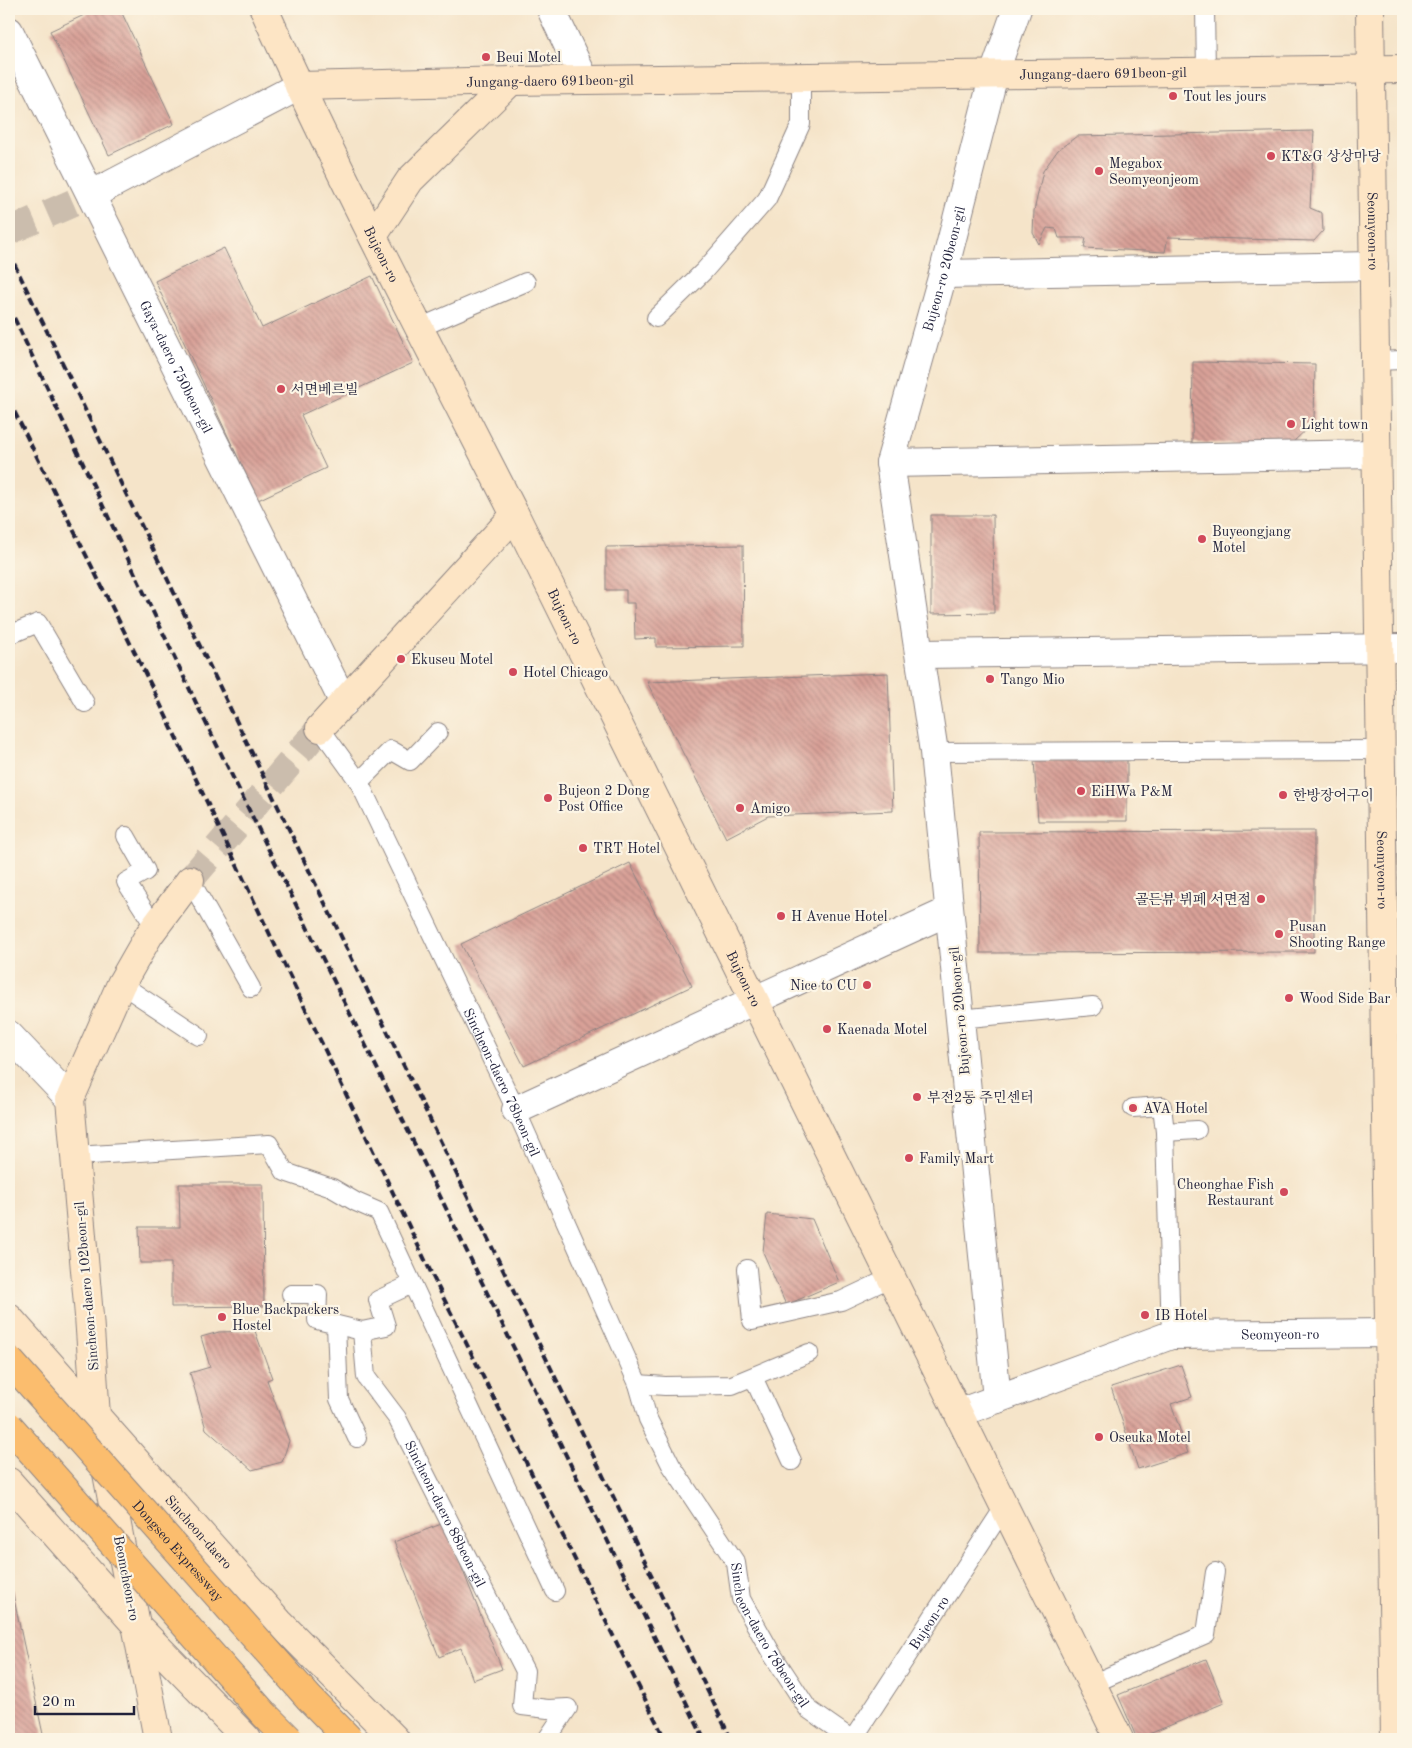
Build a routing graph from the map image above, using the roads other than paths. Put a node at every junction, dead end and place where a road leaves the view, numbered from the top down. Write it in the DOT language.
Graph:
graph roads {
  1 [pos="264,9"];
  2 [pos="551,9"];
  3 [pos="1017,9"];
  4 [pos="1205,9"];
  5 [pos="1370,9"];
  6 [pos="9,31"];
  7 [pos="1371,69"];
  8 [pos="1403,69"];
  9 [pos="1206,71"];
  10 [pos="994,74"];
  11 [pos="801,77"];
  12 [pos="584,80"];
  13 [pos="511,81"];
  14 [pos="299,86"];
  15 [pos="91,195"];
  16 [pos="373,236"];
  17 [pos="1374,266"];
  18 [pos="943,274"];
  19 [pos="526,282"];
  20 [pos="656,318"];
  21 [pos="419,328"];
  22 [pos="1403,360"];
  23 [pos="1375,361"];
  24 [pos="1376,454"];
  25 [pos="890,463"];
  26 [pos="515,515"];
  27 [pos="9,636"];
  28 [pos="1391,648"];
  29 [pos="920,654"];
  30 [pos="85,702"];
  31 [pos="344,703"];
  32 [pos="320,728"];
  33 [pos="438,732"];
  34 [pos="1381,750"];
  35 [pos="934,752"];
  36 [pos="359,782"];
  37 [pos="126,836"];
  38 [pos="190,880"];
  39 [pos="949,911"];
  40 [pos="155,927"];
  41 [pos="121,984"];
  42 [pos="251,988"];
  43 [pos="754,1001"];
  44 [pos="1092,1006"];
  45 [pos="959,1019"];
  46 [pos="9,1035"];
  47 [pos="199,1036"];
  48 [pos="70,1099"];
  49 [pos="1134,1108"];
  50 [pos="516,1110"];
  51 [pos="1196,1130"];
  52 [pos="1165,1132"];
  53 [pos="75,1156"];
  54 [pos="747,1269"];
  55 [pos="892,1277"];
  56 [pos="412,1284"];
  57 [pos="291,1294"];
  58 [pos="9,1318"];
  59 [pos="336,1324"];
  60 [pos="362,1330"];
  61 [pos="1397,1333"];
  62 [pos="1171,1336"];
  63 [pos="808,1353"];
  64 [pos="9,1360"];
  65 [pos="753,1377"];
  66 [pos="638,1384"];
  67 [pos="997,1399"];
  68 [pos="959,1413"];
  69 [pos="96,1416"];
  70 [pos="9,1426"];
  71 [pos="357,1438"];
  72 [pos="792,1461"];
  73 [pos="9,1482"];
  74 [pos="1005,1506"];
  75 [pos="1215,1572"];
  76 [pos="555,1591"];
  77 [pos="136,1625"];
  78 [pos="1092,1684"];
  79 [pos="158,1739"];
  80 [pos="247,1739"];
  81 [pos="289,1739"];
  82 [pos="349,1739"];
  83 [pos="395,1739"];
  84 [pos="547,1739"];
  85 [pos="852,1739"];
  86 [pos="1120,1739"];
  87 [pos="1395,1739"];
  1 -- 14 [label="main road, Bujeon-ro"];
  2 -- 12 [label="street"];
  3 -- 10 [label="street, Bujeon-ro 20beon-gil"];
  4 -- 9 [label="lane"];
  5 -- 7 [label="main road, Seomyeon-ro"];
  6 -- 15 [label="street, Gaya-daero 750beon-gil"];
  7 -- 8 [label="main road, Jungang-daero 691beon-gil"];
  7 -- 9 [label="main road, Jungang-daero 691beon-gil"];
  7 -- 17 [label="main road, Seomyeon-ro"];
  9 -- 10 [label="main road, Jungang-daero 691beon-gil"];
  10 -- 11 [label="main road, Jungang-daero 691beon-gil"];
  10 -- 18 [label="street, Bujeon-ro 20beon-gil"];
  11 -- 12 [label="main road, Jungang-daero 691beon-gil"];
  11 -- 20 [label="lane"];
  12 -- 13 [label="main road, Jungang-daero 691beon-gil"];
  13 -- 14 [label="main road, Jungang-daero 691beon-gil"];
  13 -- 16 [label="main road"];
  14 -- 15 [label="street"];
  14 -- 16 [label="main road, Bujeon-ro"];
  15 -- 31 [label="street, Gaya-daero 750beon-gil"];
  16 -- 21 [label="main road, Bujeon-ro"];
  17 -- 18 [label="street"];
  17 -- 23 [label="main road, Seomyeon-ro"];
  18 -- 25 [label="street, Bujeon-ro 20beon-gil"];
  19 -- 21 [label="lane"];
  21 -- 26 [label="main road, Bujeon-ro"];
  22 -- 23 [label="lane"];
  23 -- 24 [label="main road, Seomyeon-ro"];
  24 -- 25 [label="street"];
  24 -- 28 [label="main road, Seomyeon-ro"];
  25 -- 29 [label="street, Bujeon-ro 20beon-gil"];
  26 -- 31 [label="main road"];
  26 -- 43 [label="main road, Bujeon-ro"];
  27 -- 30 [label="lane"];
  28 -- 29 [label="street"];
  28 -- 34 [label="main road, Seomyeon-ro"];
  29 -- 35 [label="street, Bujeon-ro 20beon-gil"];
  31 -- 32 [label="main road"];
  32 -- 36 [label="lane, Sincheon-daero 78beon-gil"];
  33 -- 36 [label="lane"];
  34 -- 35 [label="lane"];
  34 -- 61 [label="main road, Seomyeon-ro"];
  35 -- 39 [label="street, Bujeon-ro 20beon-gil"];
  36 -- 50 [label="lane, Sincheon-daero 78beon-gil"];
  37 -- 40 [label="lane"];
  38 -- 40 [label="main road, Sincheon-daero 102beon-gil"];
  38 -- 42 [label="lane, Sincheon-daero 102beon-gil"];
  39 -- 43 [label="street"];
  39 -- 45 [label="street, Bujeon-ro 20beon-gil"];
  40 -- 41 [label="main road, Sincheon-daero 102beon-gil"];
  41 -- 47 [label="lane"];
  41 -- 48 [label="main road, Sincheon-daero 102beon-gil"];
  43 -- 50 [label="street"];
  43 -- 55 [label="main road, Bujeon-ro"];
  44 -- 45 [label="lane"];
  45 -- 67 [label="street, Bujeon-ro 20beon-gil"];
  46 -- 48 [label="street"];
  48 -- 53 [label="main road, Sincheon-daero 102beon-gil"];
  49 -- 52 [label="lane"];
  50 -- 66 [label="lane, Sincheon-daero 78beon-gil"];
  51 -- 52 [label="lane"];
  52 -- 62 [label="lane"];
  53 -- 56 [label="lane"];
  53 -- 69 [label="main road, Sincheon-daero 102beon-gil"];
  54 -- 55 [label="lane"];
  55 -- 68 [label="main road, Bujeon-ro"];
  56 -- 60 [label="lane"];
  56 -- 76 [label="lane"];
  57 -- 59 [label="lane"];
  58 -- 69 [label="main road, Sincheon-daero"];
  59 -- 60 [label="lane"];
  59 -- 71 [label="lane"];
  60 -- 84 [label="lane, Sincheon-daero 88beon-gil"];
  61 -- 62 [label="street, Seomyeon-ro"];
  61 -- 87 [label="main road, Seomyeon-ro"];
  62 -- 67 [label="street"];
  63 -- 65 [label="lane"];
  64 -- 82 [label="highway, Dongseo Expressway, bridge"];
  65 -- 66 [label="lane"];
  65 -- 72 [label="lane"];
  66 -- 85 [label="lane, Sincheon-daero 78beon-gil"];
  67 -- 68 [label="street"];
  68 -- 74 [label="main road, Bujeon-ro"];
  69 -- 77 [label="main road, Beomcheon-ro"];
  69 -- 83 [label="main road, Sincheon-daero"];
  70 -- 81 [label="highway, bridge"];
  73 -- 77 [label="main road"];
  74 -- 78 [label="main road, Bujeon-ro"];
  74 -- 85 [label="lane, Bujeon-ro"];
  75 -- 78 [label="lane"];
  77 -- 79 [label="main road, Beomcheon-ro"];
  77 -- 80 [label="main road"];
  78 -- 86 [label="main road, Bujeon-ro"];
}
